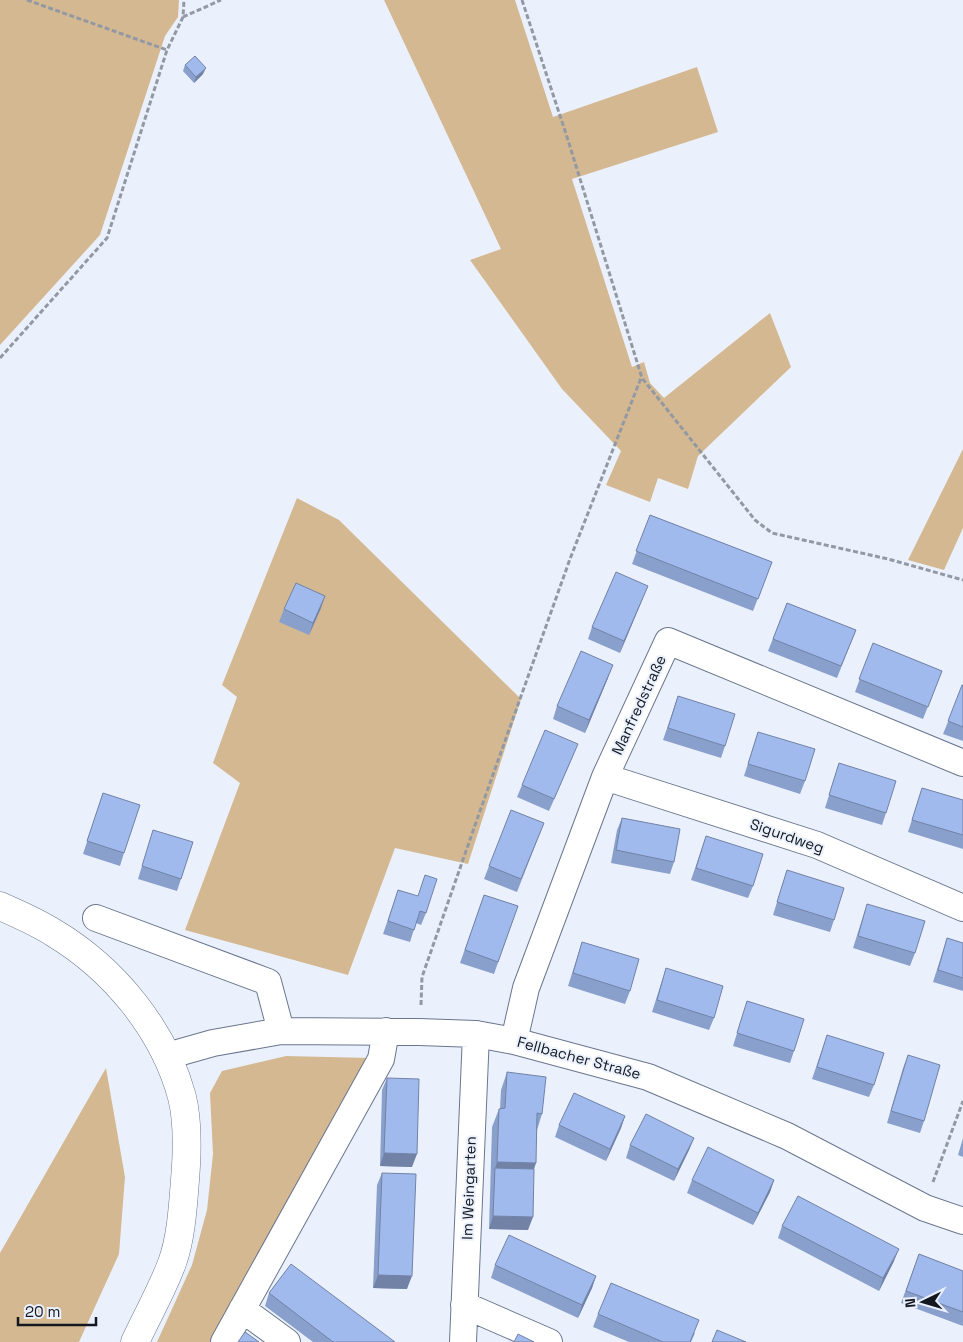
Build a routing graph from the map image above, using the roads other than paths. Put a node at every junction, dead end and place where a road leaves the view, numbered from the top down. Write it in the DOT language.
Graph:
graph roads {
  1 [pos="963,763"];
  2 [pos="605,777"];
  3 [pos="0,906"];
  4 [pos="963,908"];
  5 [pos="96,918"];
  6 [pos="280,1031"];
  7 [pos="386,1031"];
  8 [pos="476,1034"];
  9 [pos="514,1041"];
  10 [pos="167,1056"];
  11 [pos="963,1221"];
  12 [pos="464,1305"];
  13 [pos="242,1309"];
  14 [pos="135,1342"];
  15 [pos="224,1342"];
  16 [pos="286,1342"];
  17 [pos="463,1342"];
  18 [pos="549,1342"];
  1 -- 2 [label="street, Manfredstraße"];
  2 -- 4 [label="street, Sigurdweg"];
  2 -- 9 [label="street, Manfredstraße"];
  3 -- 10 [label="main road"];
  5 -- 6 [label="street"];
  6 -- 7 [label="street, Fellbacher Straße"];
  6 -- 10 [label="street, Fellbacher Straße"];
  7 -- 8 [label="street, Fellbacher Straße"];
  7 -- 13 [label="street"];
  8 -- 9 [label="street, Fellbacher Straße"];
  8 -- 12 [label="street, Im Weingarten"];
  9 -- 11 [label="street, Fellbacher Straße"];
  10 -- 14 [label="main road"];
  12 -- 17 [label="street, Im Weingarten"];
  12 -- 18 [label="street"];
  13 -- 15 [label="street"];
  13 -- 16 [label="street"];
}
